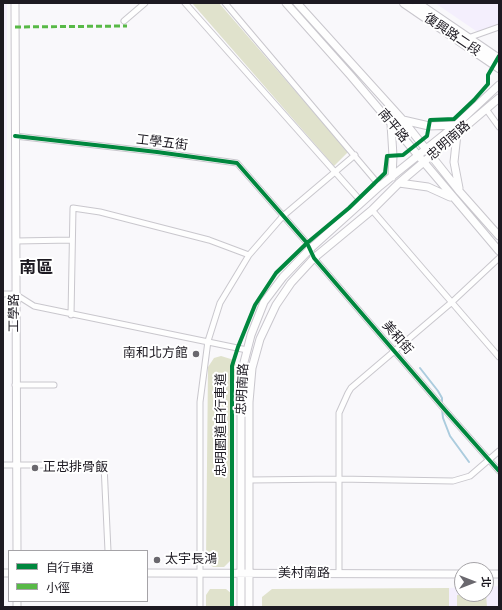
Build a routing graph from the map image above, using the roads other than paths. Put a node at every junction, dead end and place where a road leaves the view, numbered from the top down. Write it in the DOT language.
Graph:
graph roads {
  1 [pos="15,3"];
  2 [pos="145,3"];
  3 [pos="185,3"];
  4 [pos="224,3"];
  5 [pos="286,3"];
  6 [pos="297,3"];
  7 [pos="404,3"];
  8 [pos="417,3"];
  9 [pos="124,21"];
  10 [pos="499,27"];
  11 [pos="468,38"];
  12 [pos="499,59"];
  13 [pos="499,68"];
  14 [pos="499,85"];
  15 [pos="499,98"];
  16 [pos="486,109"];
  17 [pos="402,119"];
  18 [pos="391,124"];
  19 [pos="456,125"];
  20 [pos="499,127"];
  21 [pos="457,134"];
  22 [pos="15,136"];
  23 [pos="426,148"];
  24 [pos="355,155"];
  25 [pos="418,155"];
  26 [pos="432,156"];
  27 [pos="425,162"];
  28 [pos="335,173"];
  29 [pos="392,177"];
  30 [pos="399,183"];
  31 [pos="380,186"];
  32 [pos="460,192"];
  33 [pos="454,198"];
  34 [pos="360,204"];
  35 [pos="372,210"];
  36 [pos="283,216"];
  37 [pos="499,236"];
  38 [pos="72,240"];
  39 [pos="16,241"];
  40 [pos="310,249"];
  41 [pos="499,251"];
  42 [pos="249,255"];
  43 [pos="314,258"];
  44 [pos="499,258"];
  45 [pos="3,294"];
  46 [pos="15,294"];
  47 [pos="452,302"];
  48 [pos="71,315"];
  49 [pos="208,341"];
  50 [pos="246,350"];
  51 [pos="394,350"];
  52 [pos="499,357"];
  53 [pos="16,385"];
  54 [pos="54,385"];
  55 [pos="499,451"];
  56 [pos="489,460"];
  57 [pos="3,465"];
  58 [pos="16,465"];
  59 [pos="499,471"];
  60 [pos="338,479"];
  61 [pos="250,480"];
  62 [pos="17,550"];
  63 [pos="108,550"];
  64 [pos="148,573"];
  65 [pos="200,573"];
  66 [pos="241,573"];
  67 [pos="250,574"];
  68 [pos="339,574"];
  69 [pos="454,574"];
  70 [pos="200,607"];
  71 [pos="241,607"];
  72 [pos="249,607"];
  1 -- 22 [label="street, 工學路"];
  2 -- 9 [label="street"];
  3 -- 28 [label="street"];
  4 -- 24 [label="street"];
  5 -- 18 [label="street, 南平路"];
  6 -- 17 [label="street, 南平路"];
  7 -- 13 [label="main road, 復興路二段"];
  8 -- 11 [label="main road, 復興路二段"];
  10 -- 11 [label="street"];
  11 -- 12 [label="main road, 復興路二段"];
  14 -- 19 [label="street, 忠明南路"];
  15 -- 16 [label="street, 忠明南路"];
  16 -- 20 [label="street"];
  16 -- 21 [label="street, 忠明南路"];
  17 -- 19 [label="street"];
  17 -- 23 [label="street, 南平路"];
  18 -- 25 [label="street, 南平路"];
  18 -- 29 [label="street"];
  19 -- 23 [label="street, 忠明南路"];
  21 -- 26 [label="street, 忠明南路"];
  21 -- 32 [label="street"];
  22 -- 36 [label="street, 工學五街"];
  22 -- 39 [label="street, 工學路"];
  23 -- 25 [label="street, 忠明南路"];
  23 -- 26 [label="street, 南平路"];
  24 -- 28 [label="street"];
  24 -- 31 [label="street"];
  25 -- 27 [label="street, 南平路"];
  25 -- 29 [label="street, 忠明南路"];
  26 -- 27 [label="street, 忠明南路"];
  26 -- 32 [label="street, 南平路"];
  27 -- 30 [label="street, 忠明南路"];
  27 -- 33 [label="street, 南平路"];
  28 -- 34 [label="street"];
  28 -- 36 [label="street"];
  29 -- 31 [label="street, 忠明南路"];
  30 -- 33 [label="street"];
  30 -- 35 [label="street, 忠明南路"];
  31 -- 34 [label="street, 忠明南路"];
  32 -- 37 [label="street, 南平路"];
  33 -- 41 [label="street, 南平路"];
  34 -- 40 [label="street, 忠明南路"];
  35 -- 43 [label="street, 忠明南路"];
  35 -- 47 [label="street"];
  36 -- 40 [label="street, 美和街"];
  36 -- 42 [label="street"];
  38 -- 39 [label="street"];
  38 -- 42 [label="street"];
  38 -- 48 [label="street"];
  39 -- 46 [label="street, 工學路"];
  40 -- 43 [label="street, 美和街"];
  40 -- 50 [label="street, 忠明南路"];
  42 -- 49 [label="street"];
  43 -- 51 [label="street, 美和街"];
  43 -- 61 [label="street, 忠明南路"];
  44 -- 47 [label="street"];
  45 -- 46 [label="street"];
  46 -- 48 [label="street"];
  46 -- 53 [label="street, 工學路"];
  47 -- 51 [label="street"];
  47 -- 52 [label="street"];
  48 -- 49 [label="street"];
  49 -- 50 [label="street"];
  49 -- 65 [label="street"];
  50 -- 66 [label="street, 忠明南路"];
  51 -- 56 [label="street, 美和街"];
  51 -- 60 [label="street"];
  53 -- 54 [label="street"];
  53 -- 58 [label="street, 工學路"];
  55 -- 56 [label="street"];
  56 -- 59 [label="street, 美和街"];
  56 -- 60 [label="street"];
  57 -- 58 [label="street"];
  58 -- 62 [label="street, 工學路"];
  58 -- 63 [label="street"];
  60 -- 61 [label="street"];
  60 -- 68 [label="street"];
  61 -- 67 [label="street, 忠明南路"];
  64 -- 65 [label="street, 美村南路"];
  65 -- 66 [label="street, 美村南路"];
  65 -- 70 [label="street"];
  66 -- 67 [label="street, 美村南路"];
  66 -- 71 [label="street, 忠明南路"];
  67 -- 68 [label="street, 美村南路"];
  67 -- 72 [label="street, 忠明南路"];
  68 -- 69 [label="street, 美村南路"];
}
